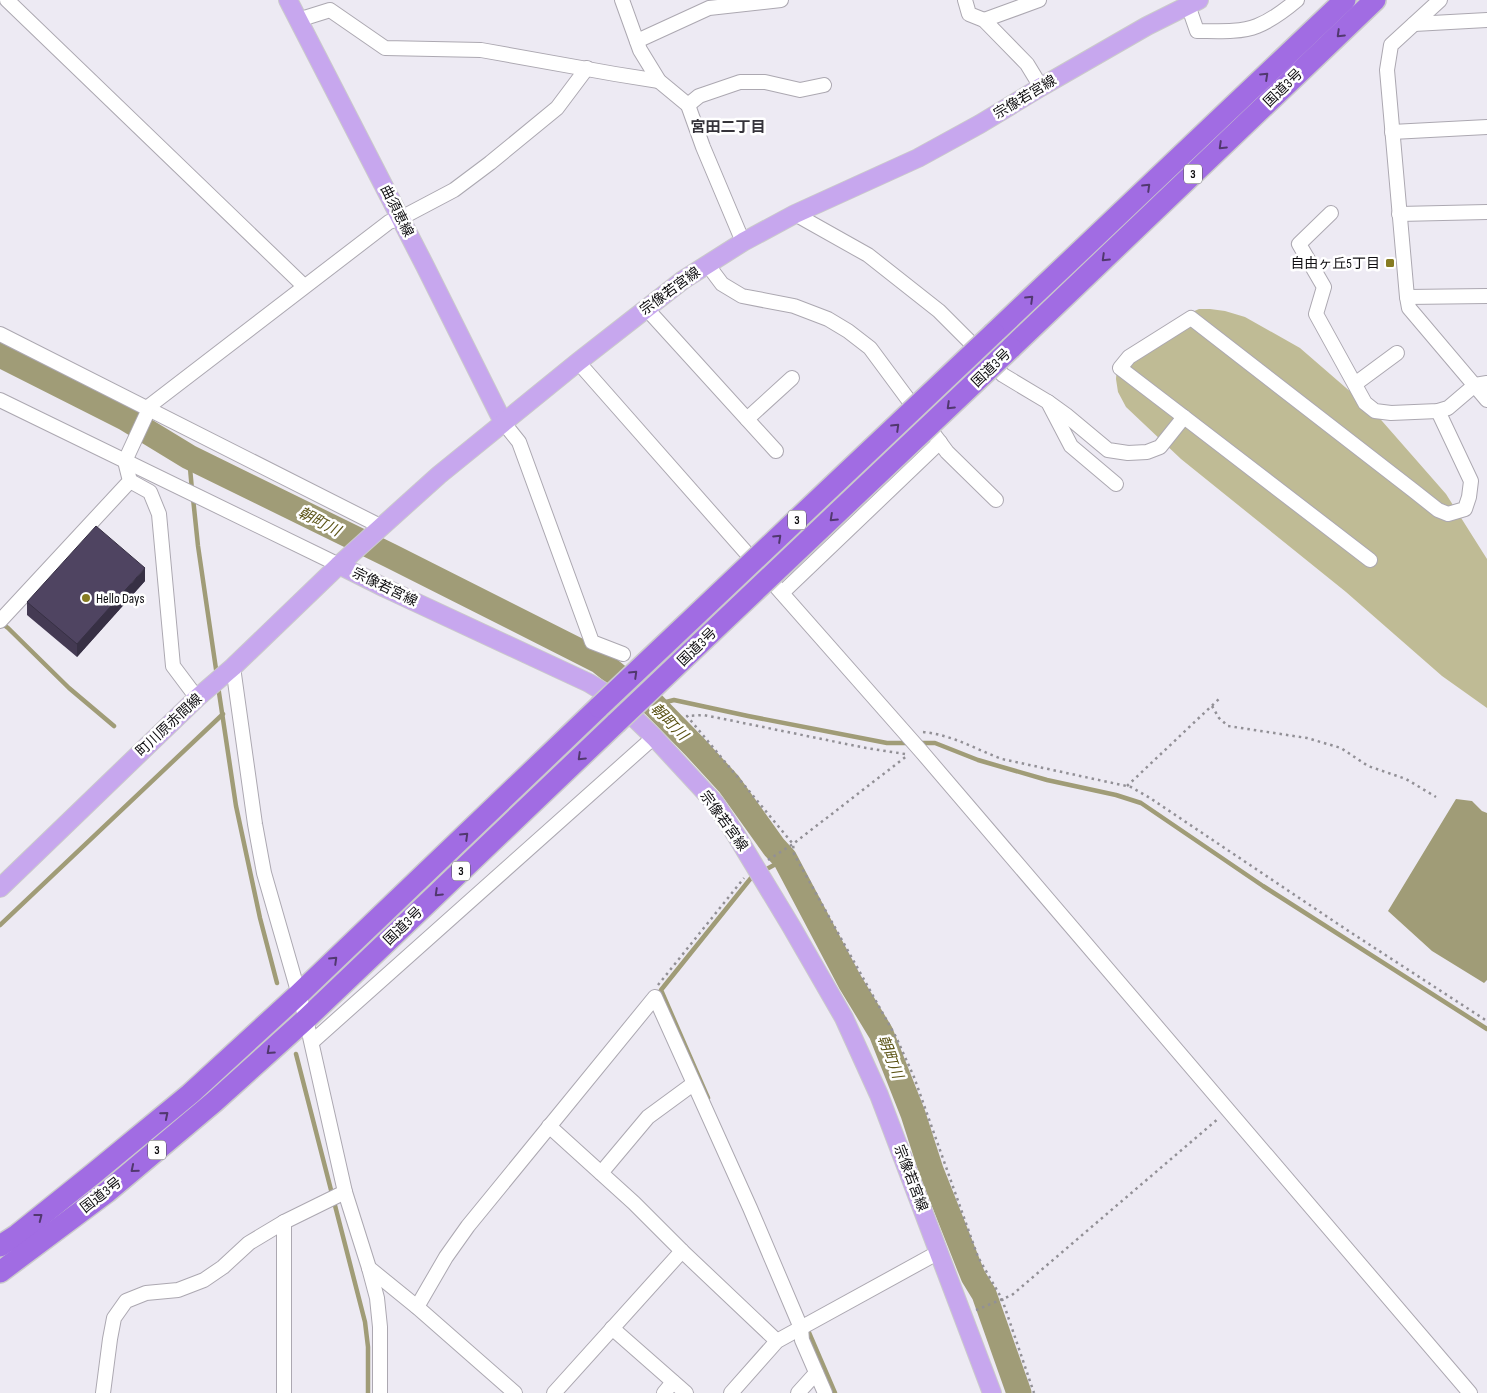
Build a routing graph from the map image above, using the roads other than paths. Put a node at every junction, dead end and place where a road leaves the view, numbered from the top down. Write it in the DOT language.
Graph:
graph roads {
  1 [pos="7,0"];
  2 [pos="288,0"];
  3 [pos="622,0"];
  4 [pos="781,0"];
  5 [pos="965,0"];
  6 [pos="1039,0"];
  7 [pos="1297,0"];
  8 [pos="1334,0"];
  9 [pos="1345,0"];
  10 [pos="1375,0"];
  11 [pos="1440,0"];
  12 [pos="1193,2"];
  13 [pos="298,20"];
  14 [pos="984,20"];
  15 [pos="1487,20"];
  16 [pos="1414,24"];
  17 [pos="637,41"];
  18 [pos="1300,43"];
  19 [pos="587,68"];
  20 [pos="658,81"];
  21 [pos="824,85"];
  22 [pos="1041,87"];
  23 [pos="688,105"];
  24 [pos="1487,128"];
  25 [pos="1392,132"];
  26 [pos="1487,212"];
  27 [pos="795,214"];
  28 [pos="1331,214"];
  29 [pos="1399,214"];
  30 [pos="401,218"];
  31 [pos="743,242"];
  32 [pos="707,264"];
  33 [pos="304,286"];
  34 [pos="1487,296"];
  35 [pos="1407,297"];
  36 [pos="646,308"];
  37 [pos="0,334"];
  38 [pos="1397,353"];
  39 [pos="578,362"];
  40 [pos="792,378"];
  41 [pos="1355,384"];
  42 [pos="1481,384"];
  43 [pos="0,400"];
  44 [pos="1487,400"];
  45 [pos="1048,402"];
  46 [pos="148,408"];
  47 [pos="1438,411"];
  48 [pos="1184,417"];
  49 [pos="747,419"];
  50 [pos="503,422"];
  51 [pos="940,442"];
  52 [pos="776,451"];
  53 [pos="125,461"];
  54 [pos="130,481"];
  55 [pos="1116,484"];
  56 [pos="996,500"];
  57 [pos="382,526"];
  58 [pos="1370,560"];
  59 [pos="339,565"];
  60 [pos="782,593"];
  61 [pos="0,621"];
  62 [pos="623,654"];
  63 [pos="233,667"];
  64 [pos="197,698"];
  65 [pos="654,738"];
  66 [pos="0,888"];
  67 [pos="299,994"];
  68 [pos="306,1019"];
  69 [pos="312,1042"];
  70 [pos="693,1084"];
  71 [pos="549,1126"];
  72 [pos="601,1173"];
  73 [pos="345,1192"];
  74 [pos="284,1222"];
  75 [pos="0,1246"];
  76 [pos="682,1251"];
  77 [pos="939,1252"];
  78 [pos="369,1268"];
  79 [pos="0,1272"];
  80 [pos="418,1307"];
  81 [pos="612,1328"];
  82 [pos="801,1328"];
  83 [pos="777,1341"];
  84 [pos="816,1373"];
  85 [pos="674,1382"];
  86 [pos="103,1393"];
  87 [pos="284,1393"];
  88 [pos="380,1393"];
  89 [pos="515,1393"];
  90 [pos="554,1393"];
  91 [pos="664,1393"];
  92 [pos="686,1393"];
  93 [pos="731,1393"];
  94 [pos="798,1393"];
  95 [pos="824,1393"];
  96 [pos="992,1393"];
  97 [pos="1470,1393"];
  1 -- 33 [label="street"];
  2 -- 13 [label="main road, 曲須恵線"];
  3 -- 17 [label="street"];
  4 -- 17 [label="street"];
  5 -- 14 [label="street"];
  6 -- 14 [label="street"];
  7 -- 12 [label="street"];
  8 -- 18 [label="street"];
  9 -- 18 [label="highway, 国道3号 / 3"];
  10 -- 68 [label="highway, 国道3号 / 3, one-way, bridge"];
  11 -- 16 [label="street"];
  12 -- 22 [label="main road, 宗像若宮線"];
  13 -- 19 [label="street"];
  13 -- 30 [label="main road, 曲須恵線"];
  14 -- 22 [label="street"];
  15 -- 16 [label="street"];
  16 -- 25 [label="street"];
  17 -- 20 [label="street"];
  67 -- 18 [label="highway, 国道3号 / 3, one-way, bridge"];
  19 -- 20 [label="street"];
  19 -- 30 [label="street"];
  20 -- 23 [label="street"];
  21 -- 23 [label="street"];
  22 -- 27 [label="main road, 宗像若宮線"];
  23 -- 31 [label="street"];
  24 -- 25 [label="street"];
  25 -- 29 [label="street"];
  26 -- 29 [label="street"];
  27 -- 31 [label="main road, 宗像若宮線"];
  27 -- 45 [label="street"];
  28 -- 41 [label="street"];
  29 -- 35 [label="street"];
  30 -- 33 [label="street"];
  30 -- 50 [label="main road, 曲須恵線"];
  31 -- 32 [label="main road, 宗像若宮線"];
  32 -- 36 [label="main road, 宗像若宮線"];
  32 -- 51 [label="street"];
  33 -- 46 [label="street"];
  34 -- 35 [label="street"];
  35 -- 42 [label="street"];
  36 -- 39 [label="main road, 宗像若宮線"];
  36 -- 49 [label="street"];
  37 -- 46 [label="street"];
  38 -- 41 [label="street"];
  39 -- 50 [label="main road, 宗像若宮線"];
  39 -- 60 [label="street"];
  40 -- 49 [label="street"];
  41 -- 47 [label="street"];
  42 -- 44 [label="street"];
  42 -- 47 [label="street"];
  43 -- 53 [label="street"];
  45 -- 48 [label="street"];
  45 -- 55 [label="street"];
  46 -- 53 [label="street"];
  46 -- 57 [label="street"];
  47 -- 48 [label="street"];
  48 -- 58 [label="street"];
  49 -- 52 [label="street"];
  50 -- 57 [label="main road, 宗像若宮線"];
  50 -- 62 [label="street"];
  51 -- 56 [label="street"];
  51 -- 60 [label="street"];
  53 -- 54 [label="street"];
  53 -- 59 [label="street"];
  54 -- 61 [label="street"];
  54 -- 64 [label="street"];
  57 -- 59 [label="main road, 宗像若宮線"];
  59 -- 63 [label="main road, 町川原赤間線"];
  59 -- 65 [label="main road, 宗像若宮線"];
  60 -- 97 [label="street"];
  63 -- 64 [label="main road, 町川原赤間線"];
  63 -- 67 [label="street"];
  64 -- 66 [label="main road, 町川原赤間線"];
  65 -- 69 [label="street"];
  65 -- 77 [label="main road, 宗像若宮線"];
  67 -- 68 [label="street"];
  75 -- 67 [label="highway, 国道3号 / 3, one-way"];
  68 -- 69 [label="street"];
  68 -- 79 [label="highway, 国道3号 / 3, one-way"];
  69 -- 73 [label="street"];
  70 -- 71 [label="street"];
  70 -- 72 [label="street"];
  70 -- 82 [label="street"];
  71 -- 72 [label="street"];
  71 -- 80 [label="street"];
  72 -- 76 [label="street"];
  73 -- 74 [label="street"];
  73 -- 78 [label="street"];
  74 -- 86 [label="street"];
  74 -- 87 [label="street"];
  76 -- 81 [label="street"];
  76 -- 83 [label="street"];
  77 -- 82 [label="street"];
  77 -- 96 [label="main road, 宗像若宮線"];
  78 -- 80 [label="street"];
  78 -- 88 [label="street"];
  80 -- 89 [label="street"];
  81 -- 85 [label="street"];
  81 -- 90 [label="street"];
  82 -- 83 [label="street"];
  82 -- 84 [label="street"];
  83 -- 93 [label="street"];
  84 -- 94 [label="street"];
  84 -- 95 [label="street"];
  85 -- 91 [label="street"];
  85 -- 92 [label="street"];
}
